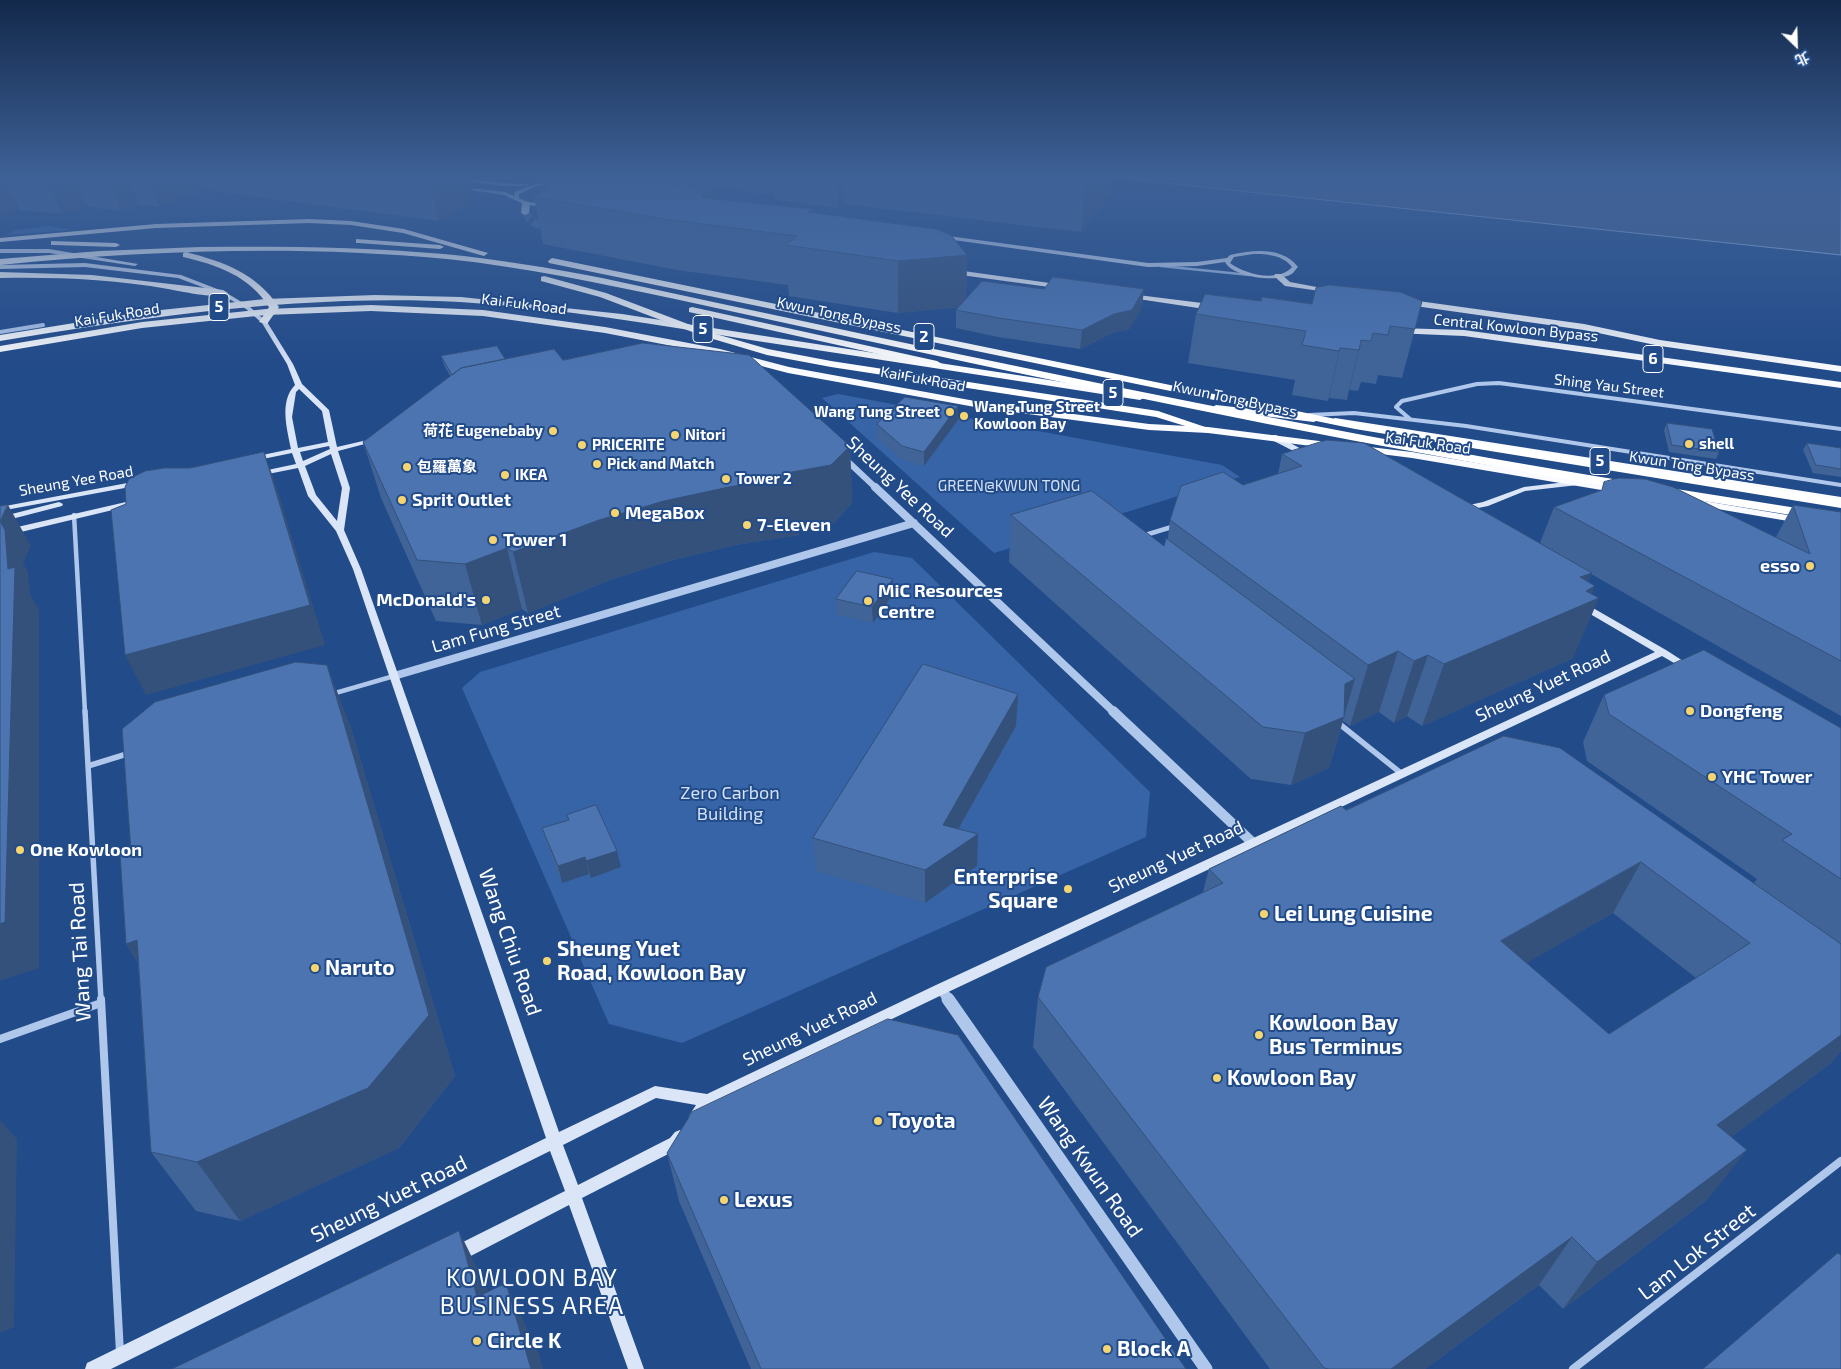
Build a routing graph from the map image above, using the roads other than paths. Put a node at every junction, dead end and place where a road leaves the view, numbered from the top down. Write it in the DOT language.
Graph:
graph roads {
  1 [pos="161,242"];
  2 [pos="352,242"];
  3 [pos="445,242"];
  4 [pos="977,242"];
  5 [pos="0,244"];
  6 [pos="0,252"];
  7 [pos="412,255"];
  8 [pos="1228,260"];
  9 [pos="0,262"];
  10 [pos="1148,265"];
  11 [pos="0,267"];
  12 [pos="941,270"];
  13 [pos="0,275"];
  14 [pos="179,276"];
  15 [pos="1255,276"];
  16 [pos="1278,276"];
  17 [pos="1077,289"];
  18 [pos="223,293"];
  19 [pos="1344,293"];
  20 [pos="1116,294"];
  21 [pos="1398,301"];
  22 [pos="1224,309"];
  23 [pos="264,322"];
  24 [pos="43,325"];
  25 [pos="1390,330"];
  26 [pos="0,332"];
  27 [pos="0,338"];
  28 [pos="0,349"];
  29 [pos="937,364"];
  30 [pos="1841,369"];
  31 [pos="788,370"];
  32 [pos="754,373"];
  33 [pos="299,385"];
  34 [pos="1841,385"];
  35 [pos="1290,416"];
  36 [pos="1410,419"];
  37 [pos="1841,429"];
  38 [pos="1208,430"];
  39 [pos="1274,437"];
  40 [pos="387,438"];
  41 [pos="333,446"];
  42 [pos="834,447"];
  43 [pos="295,450"];
  44 [pos="1319,461"];
  45 [pos="243,462"];
  46 [pos="301,465"];
  47 [pos="250,476"];
  48 [pos="147,482"];
  49 [pos="1575,483"];
  50 [pos="1841,485"];
  51 [pos="1632,489"];
  52 [pos="91,493"];
  53 [pos="1661,494"];
  54 [pos="148,499"];
  55 [pos="1841,500"];
  56 [pos="1485,504"];
  57 [pos="1841,504"];
  58 [pos="0,509"];
  59 [pos="1454,510"];
  60 [pos="1482,512"];
  61 [pos="74,516"];
  62 [pos="0,520"];
  63 [pos="1841,520"];
  64 [pos="1184,522"];
  65 [pos="914,523"];
  66 [pos="0,526"];
  67 [pos="1841,527"];
  68 [pos="340,530"];
  69 [pos="0,534"];
  70 [pos="1139,537"];
  71 [pos="1577,602"];
  72 [pos="1663,652"];
  73 [pos="1697,672"];
  74 [pos="394,676"];
  75 [pos="322,697"];
  76 [pos="1333,719"];
  77 [pos="134,752"];
  78 [pos="88,766"];
  79 [pos="1402,774"];
  80 [pos="1253,843"];
  81 [pos="941,988"];
  82 [pos="100,1003"];
  83 [pos="0,1039"];
  84 [pos="708,1100"];
  85 [pos="555,1143"];
  86 [pos="1841,1161"];
  87 [pos="574,1196"];
  88 [pos="439,1263"];
  89 [pos="120,1356"];
  90 [pos="93,1369"];
  91 [pos="636,1369"];
  92 [pos="1206,1369"];
  93 [pos="1573,1369"];
  1 -- 6 [label="highway, Kwun Tong Bypass / 2"];
  2 -- 57 [label="highway, Kwun Tong Bypass / 2"];
  3 -- 29 [label="highway"];
  4 -- 10 [label="main road"];
  5 -- 23 [label="highway"];
  6 -- 14 [label="main road"];
  7 -- 9 [label="highway, Kwun Tong Bypass / 2"];
  7 -- 38 [label="highway"];
  7 -- 51 [label="highway, Kwun Tong Bypass / 2"];
  8 -- 10 [label="main road"];
  8 -- 15 [label="main road"];
  8 -- 16 [label="main road"];
  10 -- 15 [label="street"];
  11 -- 14 [label="main road"];
  12 -- 17 [label="highway"];
  13 -- 18 [label="highway"];
  14 -- 18 [label="main road"];
  15 -- 16 [label="main road"];
  16 -- 19 [label="highway"];
  18 -- 23 [label="main road"];
  20 -- 22 [label="highway"];
  21 -- 30 [label="highway, Central Kowloon Bypass / 6"];
  23 -- 33 [label="main road"];
  24 -- 26 [label="street"];
  25 -- 34 [label="highway, Central Kowloon Bypass / 6"];
  27 -- 29 [label="highway, Kai Fuk Road / 5"];
  28 -- 31 [label="highway, Kai Fuk Road / 5"];
  29 -- 35 [label="highway, Kai Fuk Road / 5"];
  31 -- 32 [label="highway"];
  31 -- 38 [label="highway, Kai Fuk Road / 5"];
  33 -- 41 [label="main road"];
  33 -- 43 [label="main road, Wang Chiu Road"];
  35 -- 36 [label="street, Kai Fuk Road"];
  35 -- 55 [label="highway, Kai Fuk Road / 5"];
  36 -- 37 [label="street, Shing Yau Street"];
  36 -- 50 [label="street, Kai Fuk Road"];
  38 -- 39 [label="highway, Kai Fuk Road / 5"];
  39 -- 44 [label="main road"];
  39 -- 49 [label="highway, Kai Fuk Road / 5"];
  40 -- 41 [label="main road"];
  41 -- 43 [label="main road"];
  41 -- 46 [label="main road"];
  41 -- 68 [label="main road"];
  42 -- 65 [label="street, Sheung Yee Road"];
  43 -- 45 [label="main road"];
  43 -- 46 [label="main road, Wang Chiu Road"];
  46 -- 47 [label="main road"];
  46 -- 68 [label="main road, Wang Chiu Road"];
  48 -- 52 [label="main road, Sheung Yee Road"];
  49 -- 51 [label="highway, Kai Fuk Road / 5"];
  49 -- 56 [label="main road"];
  52 -- 58 [label="main road, Sheung Yee Road"];
  52 -- 62 [label="main road"];
  53 -- 63 [label="highway, Kwun Tong Bypass"];
  53 -- 67 [label="highway"];
  54 -- 61 [label="main road, Sheung Yee Road"];
  56 -- 59 [label="main road"];
  56 -- 60 [label="main road"];
  61 -- 66 [label="main road"];
  61 -- 69 [label="main road, Sheung Yee Road"];
  61 -- 78 [label="street, Wang Tai Road"];
  64 -- 70 [label="street"];
  65 -- 74 [label="street, Lam Fung Street"];
  65 -- 80 [label="street, Sheung Yee Road"];
  68 -- 74 [label="main road, Wang Chiu Road"];
  71 -- 72 [label="main road"];
  72 -- 73 [label="main road"];
  72 -- 79 [label="main road, Sheung Yuet Road"];
  74 -- 75 [label="street, Lam Fung Street"];
  74 -- 85 [label="main road, Wang Chiu Road"];
  76 -- 79 [label="street"];
  77 -- 78 [label="street"];
  78 -- 82 [label="street, Wang Tai Road"];
  79 -- 80 [label="main road, Sheung Yuet Road"];
  80 -- 81 [label="main road, Sheung Yuet Road"];
  81 -- 84 [label="main road, Sheung Yuet Road"];
  81 -- 92 [label="street, Wang Kwun Road"];
  82 -- 83 [label="street"];
  82 -- 89 [label="street, Wang Tai Road"];
  84 -- 85 [label="main road, Sheung Yuet Road"];
  84 -- 87 [label="main road, Sheung Yuet Road"];
  85 -- 87 [label="main road, Wang Chiu Road"];
  85 -- 89 [label="main road, Sheung Yuet Road"];
  86 -- 93 [label="street, Lam Lok Street"];
  87 -- 88 [label="main road, Sheung Yuet Road"];
  87 -- 91 [label="main road, Wang Chiu Road"];
  89 -- 90 [label="main road, Sheung Yuet Road"];
}
